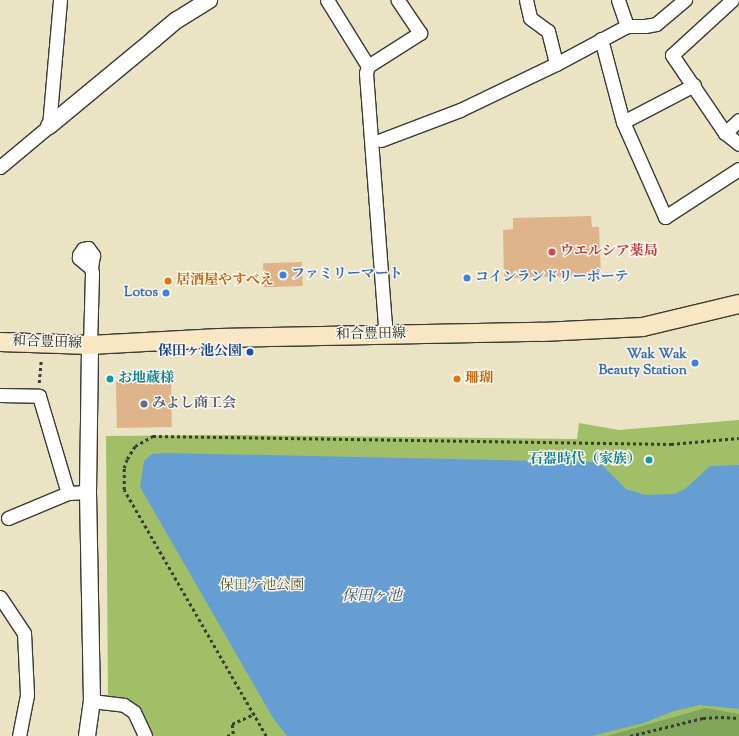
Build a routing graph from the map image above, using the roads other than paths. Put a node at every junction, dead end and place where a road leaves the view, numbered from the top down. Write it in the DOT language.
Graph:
graph roads {
  1 [pos="60,0"];
  2 [pos="209,0"];
  3 [pos="326,0"];
  4 [pos="398,0"];
  5 [pos="526,0"];
  6 [pos="618,0"];
  7 [pos="685,0"];
  8 [pos="732,0"];
  9 [pos="739,7"];
  10 [pos="627,26"];
  11 [pos="601,39"];
  12 [pos="556,64"];
  13 [pos="368,66"];
  14 [pos="694,85"];
  15 [pos="739,120"];
  16 [pos="623,122"];
  17 [pos="49,126"];
  18 [pos="726,133"];
  19 [pos="381,140"];
  20 [pos="739,144"];
  21 [pos="0,167"];
  22 [pos="739,169"];
  23 [pos="91,268"];
  24 [pos="739,304"];
  25 [pos="385,335"];
  26 [pos="0,342"];
  27 [pos="90,345"];
  28 [pos="0,395"];
  29 [pos="68,492"];
  30 [pos="88,492"];
  31 [pos="8,518"];
  32 [pos="0,597"];
  33 [pos="92,701"];
  34 [pos="19,736"];
  35 [pos="87,736"];
  36 [pos="145,736"];
  1 -- 17 [label="street"];
  2 -- 17 [label="street"];
  3 -- 13 [label="street"];
  4 -- 13 [label="street"];
  5 -- 12 [label="street"];
  6 -- 10 [label="street"];
  7 -- 10 [label="street"];
  8 -- 9 [label="street"];
  8 -- 14 [label="street"];
  10 -- 11 [label="street"];
  11 -- 12 [label="street"];
  11 -- 16 [label="street"];
  12 -- 19 [label="street"];
  13 -- 25 [label="street"];
  14 -- 16 [label="street"];
  14 -- 18 [label="street"];
  15 -- 18 [label="street"];
  16 -- 22 [label="street"];
  17 -- 21 [label="street"];
  18 -- 20 [label="street"];
  23 -- 27 [label="street"];
  24 -- 25 [label="main road, 和合豊田線"];
  25 -- 27 [label="main road, 和合豊田線"];
  26 -- 27 [label="main road, 和合豊田線"];
  27 -- 30 [label="street"];
  28 -- 29 [label="street"];
  29 -- 30 [label="street"];
  29 -- 31 [label="street"];
  30 -- 33 [label="street"];
  32 -- 34 [label="street"];
  33 -- 35 [label="street"];
  33 -- 36 [label="street"];
}
